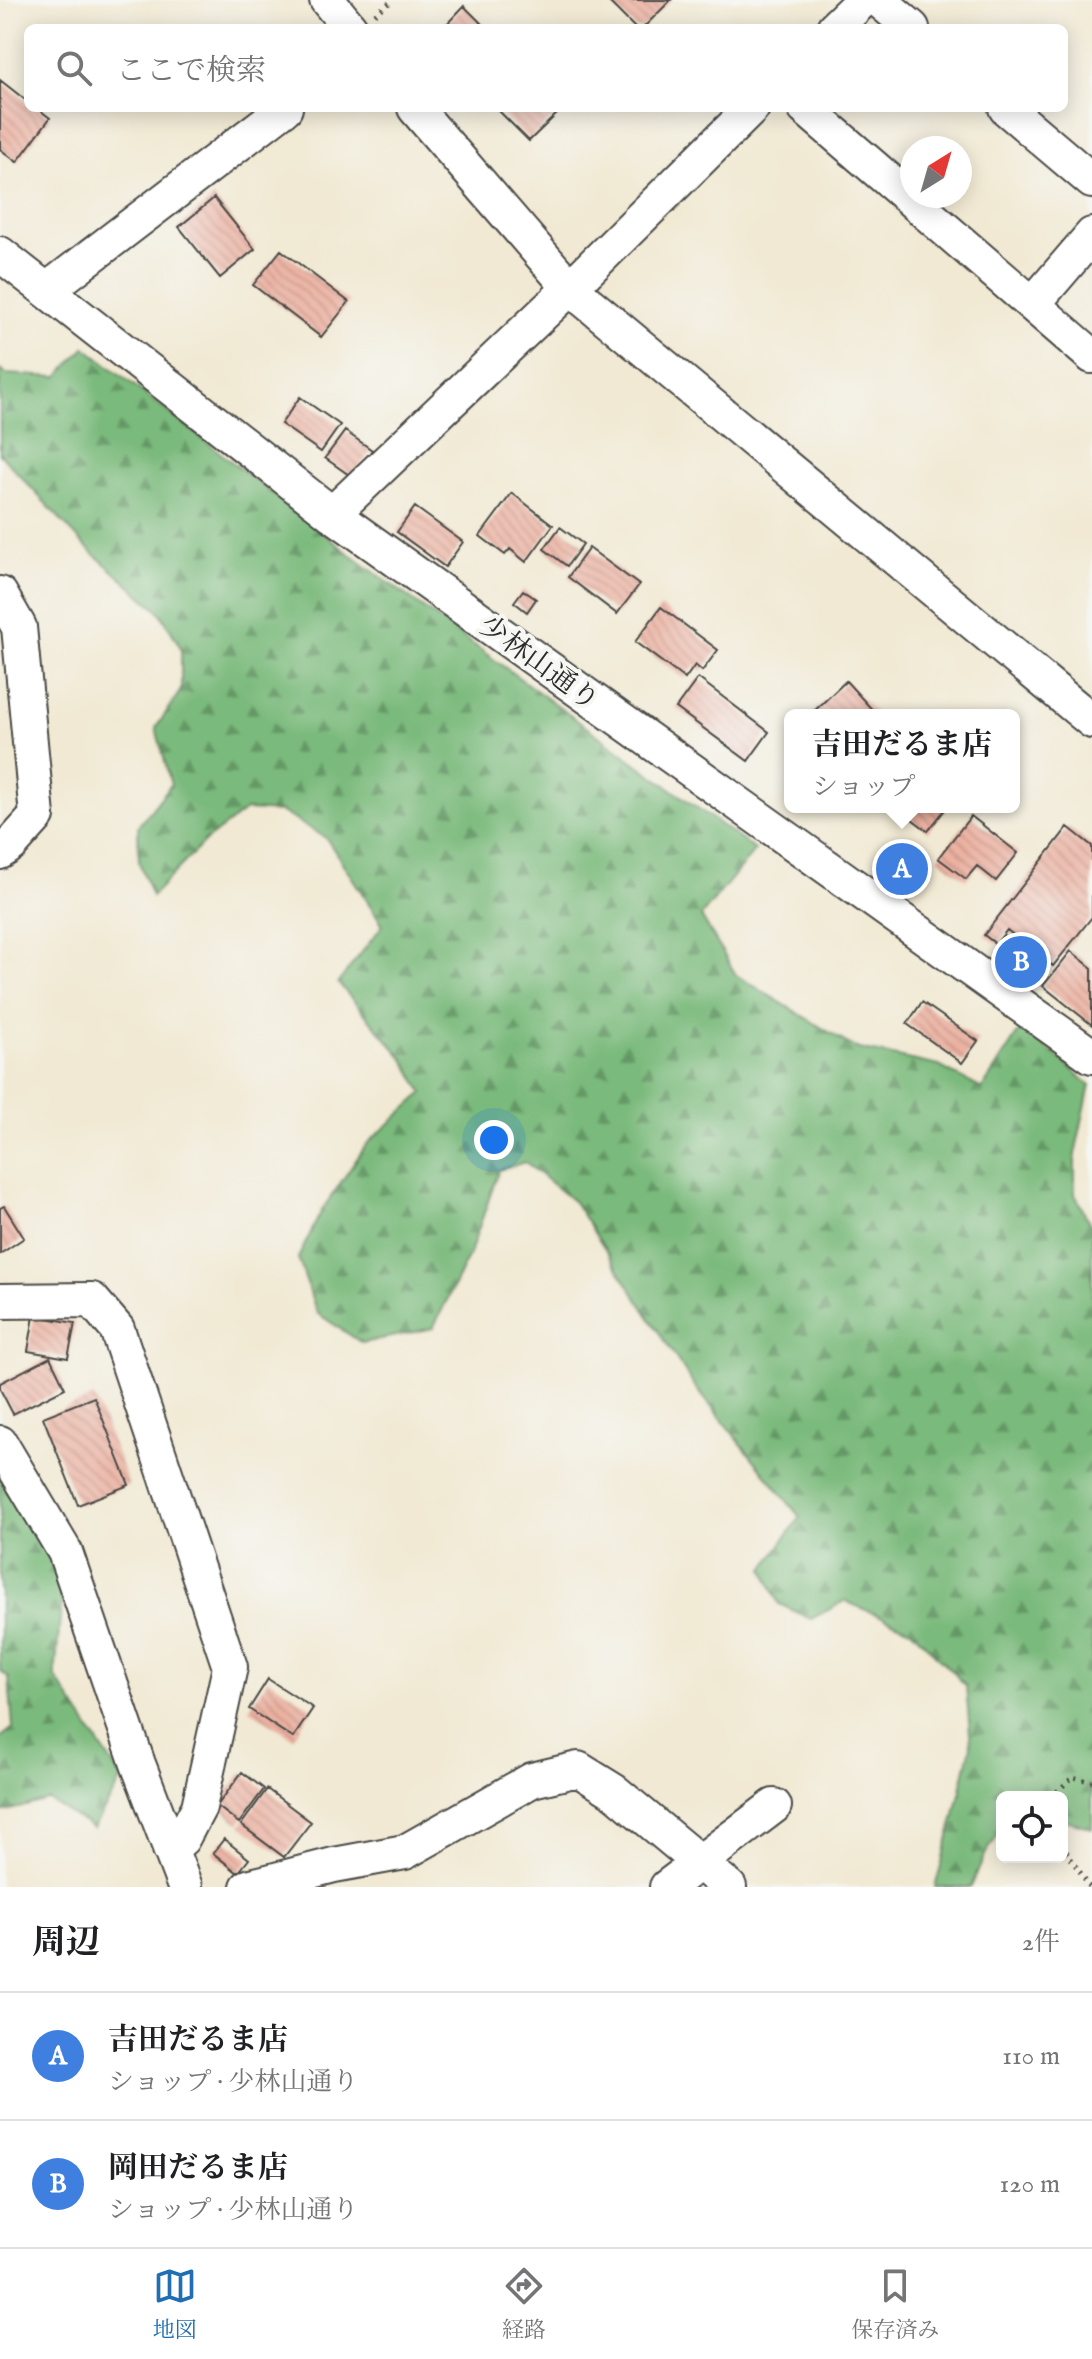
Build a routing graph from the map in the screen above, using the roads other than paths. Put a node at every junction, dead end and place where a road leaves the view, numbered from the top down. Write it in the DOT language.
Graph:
graph roads {
  1 [pos="327,0"];
  2 [pos="863,0"];
  3 [pos="879,0"];
  4 [pos="347,24"];
  5 [pos="838,24"];
  6 [pos="907,24"];
  7 [pos="280,112"];
  8 [pos="418,112"];
  9 [pos="748,112"];
  10 [pos="810,112"];
  11 [pos="1011,112"];
  12 [pos="1092,181"];
  13 [pos="1092,235"];
  14 [pos="0,254"];
  15 [pos="570,288"];
  16 [pos="47,290"];
  17 [pos="1033,304"];
  18 [pos="1092,356"];
  19 [pos="332,514"];
  20 [pos="0,594"];
  21 [pos="1090,717"];
  22 [pos="0,852"];
  23 [pos="1092,1056"];
  24 [pos="0,1301"];
  25 [pos="0,1443"];
  26 [pos="774,1806"];
  27 [pos="170,1849"];
  28 [pos="699,1861"];
  29 [pos="185,1887"];
  30 [pos="248,1887"];
  31 [pos="667,1887"];
  32 [pos="729,1887"];
  1 -- 4 [label="street"];
  2 -- 5 [label="street"];
  3 -- 6 [label="street"];
  7 -- 16 [label="street"];
  8 -- 15 [label="street"];
  9 -- 15 [label="street"];
  10 -- 17 [label="street"];
  11 -- 12 [label="street"];
  13 -- 17 [label="street"];
  14 -- 16 [label="street, 少林山通り"];
  15 -- 19 [label="street"];
  15 -- 21 [label="street"];
  16 -- 19 [label="street, 少林山通り"];
  17 -- 18 [label="street"];
  19 -- 23 [label="street, 少林山通り"];
  20 -- 22 [label="street"];
  24 -- 27 [label="street"];
  25 -- 27 [label="street"];
  26 -- 28 [label="street"];
  27 -- 29 [label="street"];
  28 -- 30 [label="street"];
  28 -- 31 [label="street"];
  28 -- 32 [label="street"];
}
